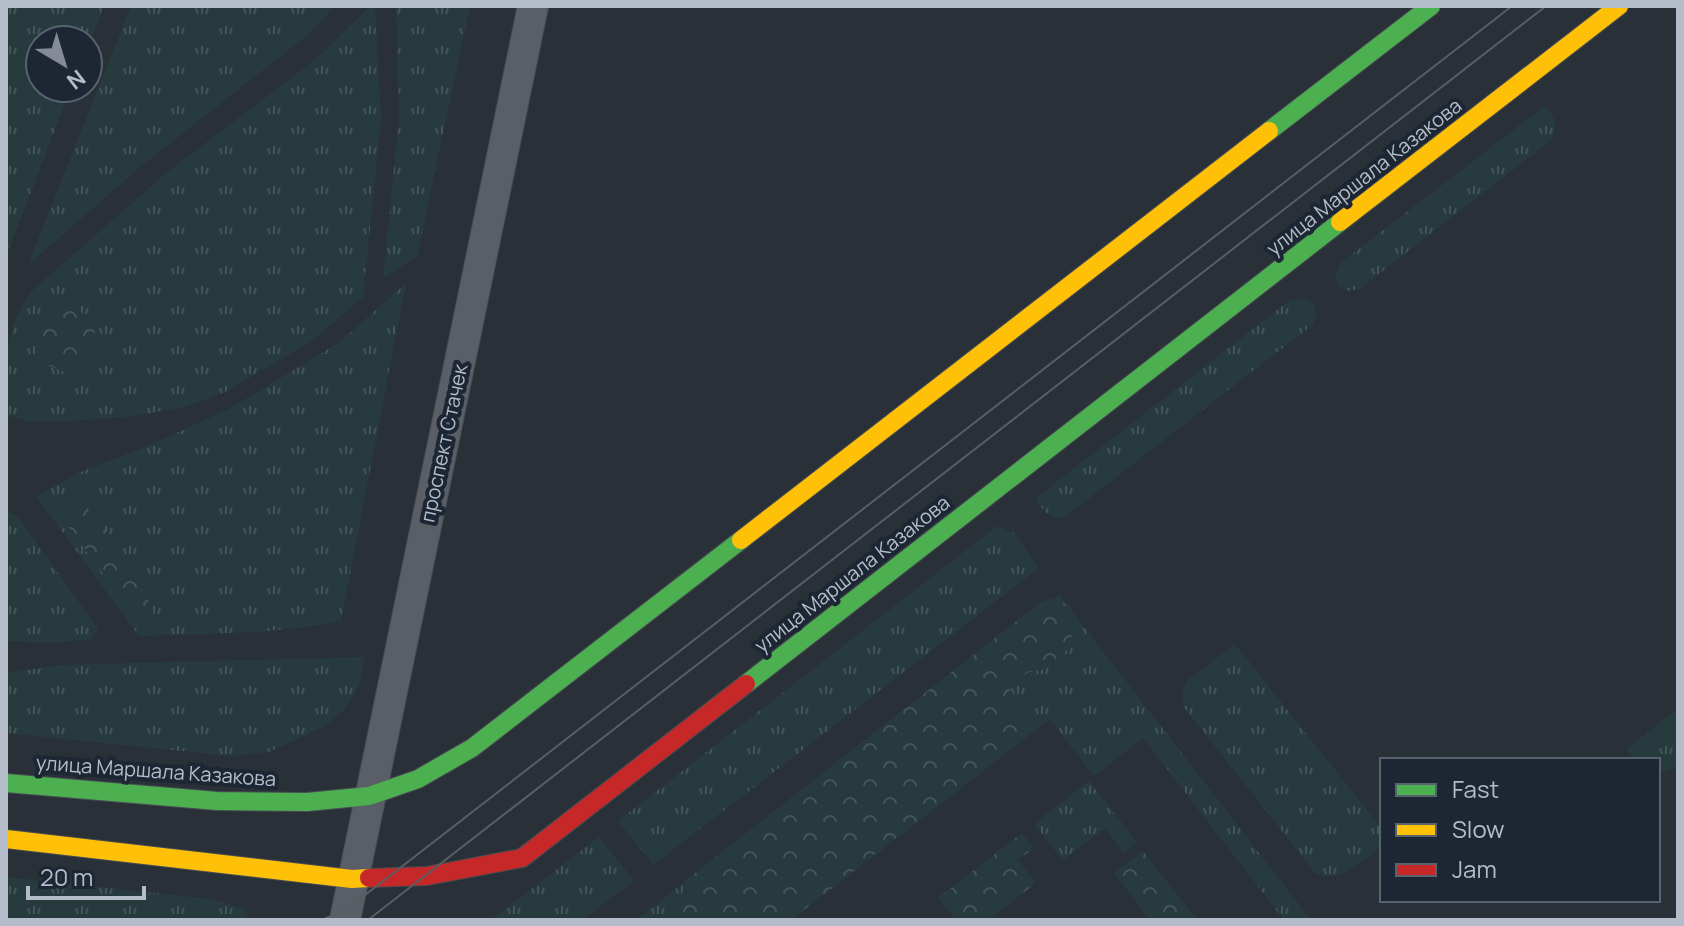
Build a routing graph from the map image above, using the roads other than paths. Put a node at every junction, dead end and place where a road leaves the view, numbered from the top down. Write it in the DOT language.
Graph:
graph roads {
  1 [pos="533,6"];
  2 [pos="1431,6"];
  3 [pos="1619,6"];
  4 [pos="6,783"];
  5 [pos="369,796"];
  6 [pos="6,839"];
  7 [pos="352,879"];
  8 [pos="345,920"];
  1 -- 5 [label="street, проспект Стачек"];
  2 -- 5 [label="street, улица Маршала Казакова"];
  3 -- 7 [label="street, улица Маршала Казакова"];
  4 -- 5 [label="street, улица Маршала Казакова"];
  5 -- 7 [label="street, проспект Стачек"];
  6 -- 7 [label="street, улица Маршала Казакова"];
  7 -- 8 [label="street, проспект Стачек"];
}
